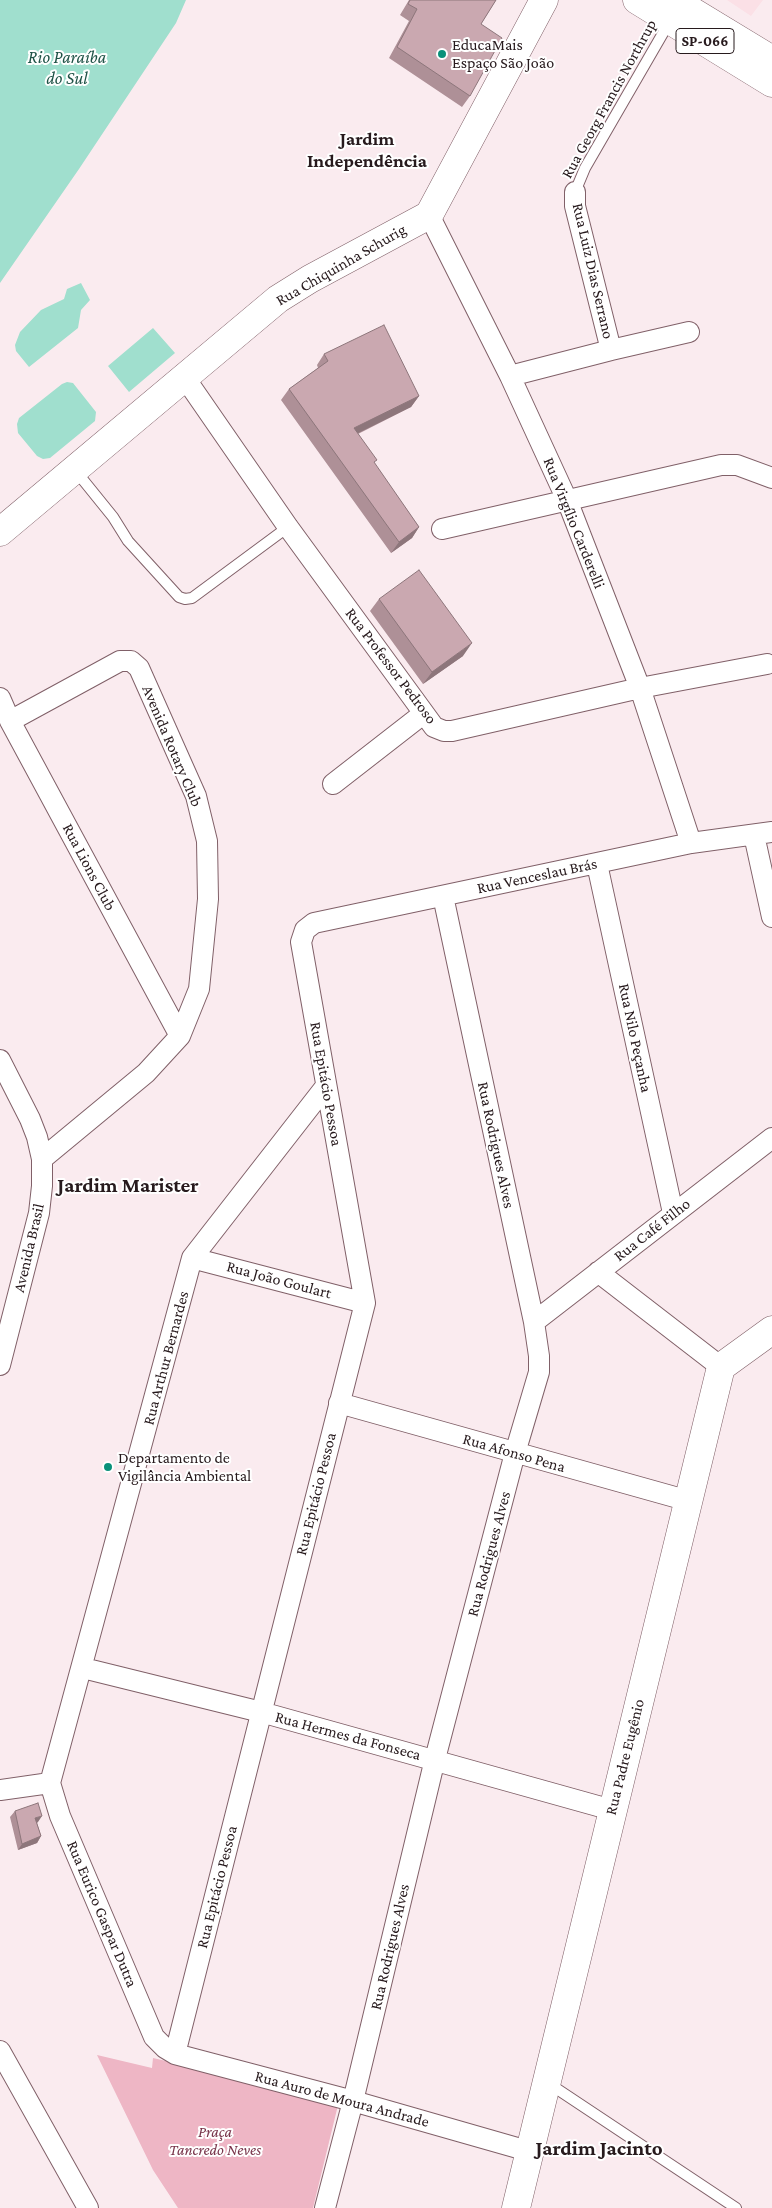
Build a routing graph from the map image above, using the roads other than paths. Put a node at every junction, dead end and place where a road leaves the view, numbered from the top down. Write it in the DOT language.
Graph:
graph roads {
  1 [pos="544,0"];
  2 [pos="637,0"];
  3 [pos="672,10"];
  4 [pos="772,60"];
  5 [pos="772,83"];
  6 [pos="575,192"];
  7 [pos="429,215"];
  8 [pos="689,332"];
  9 [pos="611,350"];
  10 [pos="510,376"];
  11 [pos="185,378"];
  12 [pos="75,469"];
  13 [pos="772,478"];
  14 [pos="567,500"];
  15 [pos="288,527"];
  16 [pos="442,529"];
  17 [pos="0,532"];
  18 [pos="767,664"];
  19 [pos="640,688"];
  20 [pos="0,698"];
  21 [pos="423,714"];
  22 [pos="10,721"];
  23 [pos="333,784"];
  24 [pos="763,834"];
  25 [pos="691,843"];
  26 [pos="597,864"];
  27 [pos="443,896"];
  28 [pos="772,917"];
  29 [pos="305,930"];
  30 [pos="180,1036"];
  31 [pos="0,1060"];
  32 [pos="326,1086"];
  33 [pos="772,1138"];
  34 [pos="42,1158"];
  35 [pos="674,1213"];
  36 [pos="192,1258"];
  37 [pos="598,1272"];
  38 [pos="365,1303"];
  39 [pos="534,1322"];
  40 [pos="772,1330"];
  41 [pos="0,1365"];
  42 [pos="721,1367"];
  43 [pos="339,1403"];
  44 [pos="515,1453"];
  45 [pos="689,1501"];
  46 [pos="82,1668"];
  47 [pos="261,1712"];
  48 [pos="435,1760"];
  49 [pos="50,1783"];
  50 [pos="0,1790"];
  51 [pos="612,1810"];
  52 [pos="167,2048"];
  53 [pos="0,2051"];
  54 [pos="545,2081"];
  55 [pos="353,2101"];
  56 [pos="528,2151"];
  57 [pos="88,2208"];
  58 [pos="325,2208"];
  59 [pos="516,2208"];
  60 [pos="736,2208"];
  1 -- 7 [label="main road"];
  2 -- 3 [label="main road, SP-066"];
  3 -- 4 [label="main road, SP-066"];
  3 -- 5 [label="main road, SP-066"];
  3 -- 6 [label="lane, Rua Georg Francis Northrup"];
  6 -- 9 [label="street, Rua Luiz Dias Serrano"];
  7 -- 10 [label="street, Rua Virgílio Carderelli"];
  7 -- 11 [label="main road, Rua Chiquinha Schurig"];
  8 -- 9 [label="street, Rua Luiz Dias Serrano"];
  9 -- 10 [label="street, Rua Luiz Dias Serrano"];
  10 -- 14 [label="street, Rua Virgílio Carderelli"];
  11 -- 12 [label="main road, Rua Chiquinha Schurig"];
  11 -- 15 [label="street, Rua Professor Pedroso"];
  12 -- 15 [label="lane"];
  12 -- 17 [label="main road, Rua Chiquinha Schurig"];
  13 -- 14 [label="street"];
  14 -- 16 [label="street"];
  14 -- 19 [label="street, Rua Virgílio Carderelli"];
  15 -- 21 [label="street, Rua Professor Pedroso"];
  18 -- 19 [label="street, Rua Professor Pedroso"];
  19 -- 21 [label="street, Rua Professor Pedroso"];
  19 -- 25 [label="street, Rua Virgílio Carderelli"];
  20 -- 22 [label="street, Rua Lions Club"];
  21 -- 23 [label="street"];
  22 -- 30 [label="street, Rua Lions Club"];
  22 -- 30 [label="street, Avenida Rotary Club"];
  24 -- 25 [label="street, Rua Venceslau Brás"];
  24 -- 28 [label="street"];
  25 -- 26 [label="street, Rua Venceslau Brás"];
  26 -- 27 [label="street, Rua Venceslau Brás"];
  26 -- 35 [label="street, Rua Nilo Peçanha"];
  27 -- 29 [label="street, Rua Venceslau Brás"];
  27 -- 39 [label="street, Rua Rodrigues Alves"];
  29 -- 32 [label="street, Rua Epitácio Pessoa"];
  30 -- 34 [label="street, Avenida Rotary Club"];
  31 -- 34 [label="street, Avenida Brasil"];
  32 -- 36 [label="street, Rua Arthur Bernardes"];
  32 -- 38 [label="street, Rua Epitácio Pessoa"];
  33 -- 35 [label="street, Rua Café Filho"];
  34 -- 41 [label="street, Avenida Brasil"];
  35 -- 37 [label="street, Rua Café Filho"];
  36 -- 38 [label="street, Rua João Goulart"];
  36 -- 46 [label="street, Rua Arthur Bernardes"];
  37 -- 39 [label="street, Rua Café Filho"];
  37 -- 42 [label="street"];
  38 -- 43 [label="street, Rua Epitácio Pessoa"];
  39 -- 44 [label="street, Rua Rodrigues Alves"];
  40 -- 42 [label="main road"];
  42 -- 45 [label="main road, Rua Padre Eugênio"];
  43 -- 44 [label="street, Rua Afonso Pena"];
  43 -- 47 [label="street, Rua Epitácio Pessoa"];
  44 -- 45 [label="street, Rua Afonso Pena"];
  44 -- 48 [label="street, Rua Rodrigues Alves"];
  45 -- 51 [label="main road, Rua Padre Eugênio"];
  46 -- 47 [label="street, Rua Hermes da Fonseca"];
  46 -- 49 [label="street, Rua Arthur Bernardes"];
  47 -- 48 [label="street, Rua Hermes da Fonseca"];
  47 -- 52 [label="street, Rua Epitácio Pessoa"];
  48 -- 51 [label="street, Rua Hermes da Fonseca"];
  48 -- 55 [label="street, Rua Rodrigues Alves"];
  49 -- 50 [label="street"];
  49 -- 52 [label="street, Rua Eurico Gaspar Dutra"];
  51 -- 54 [label="main road, Rua Padre Eugênio"];
  52 -- 55 [label="street, Rua Auro de Moura Andrade"];
  53 -- 57 [label="street"];
  54 -- 56 [label="main road, Rua Padre Eugênio"];
  54 -- 60 [label="lane"];
  55 -- 56 [label="street, Rua Auro de Moura Andrade"];
  55 -- 58 [label="street, Rua Rodrigues Alves"];
  56 -- 59 [label="main road, Rua Padre Eugênio"];
}
